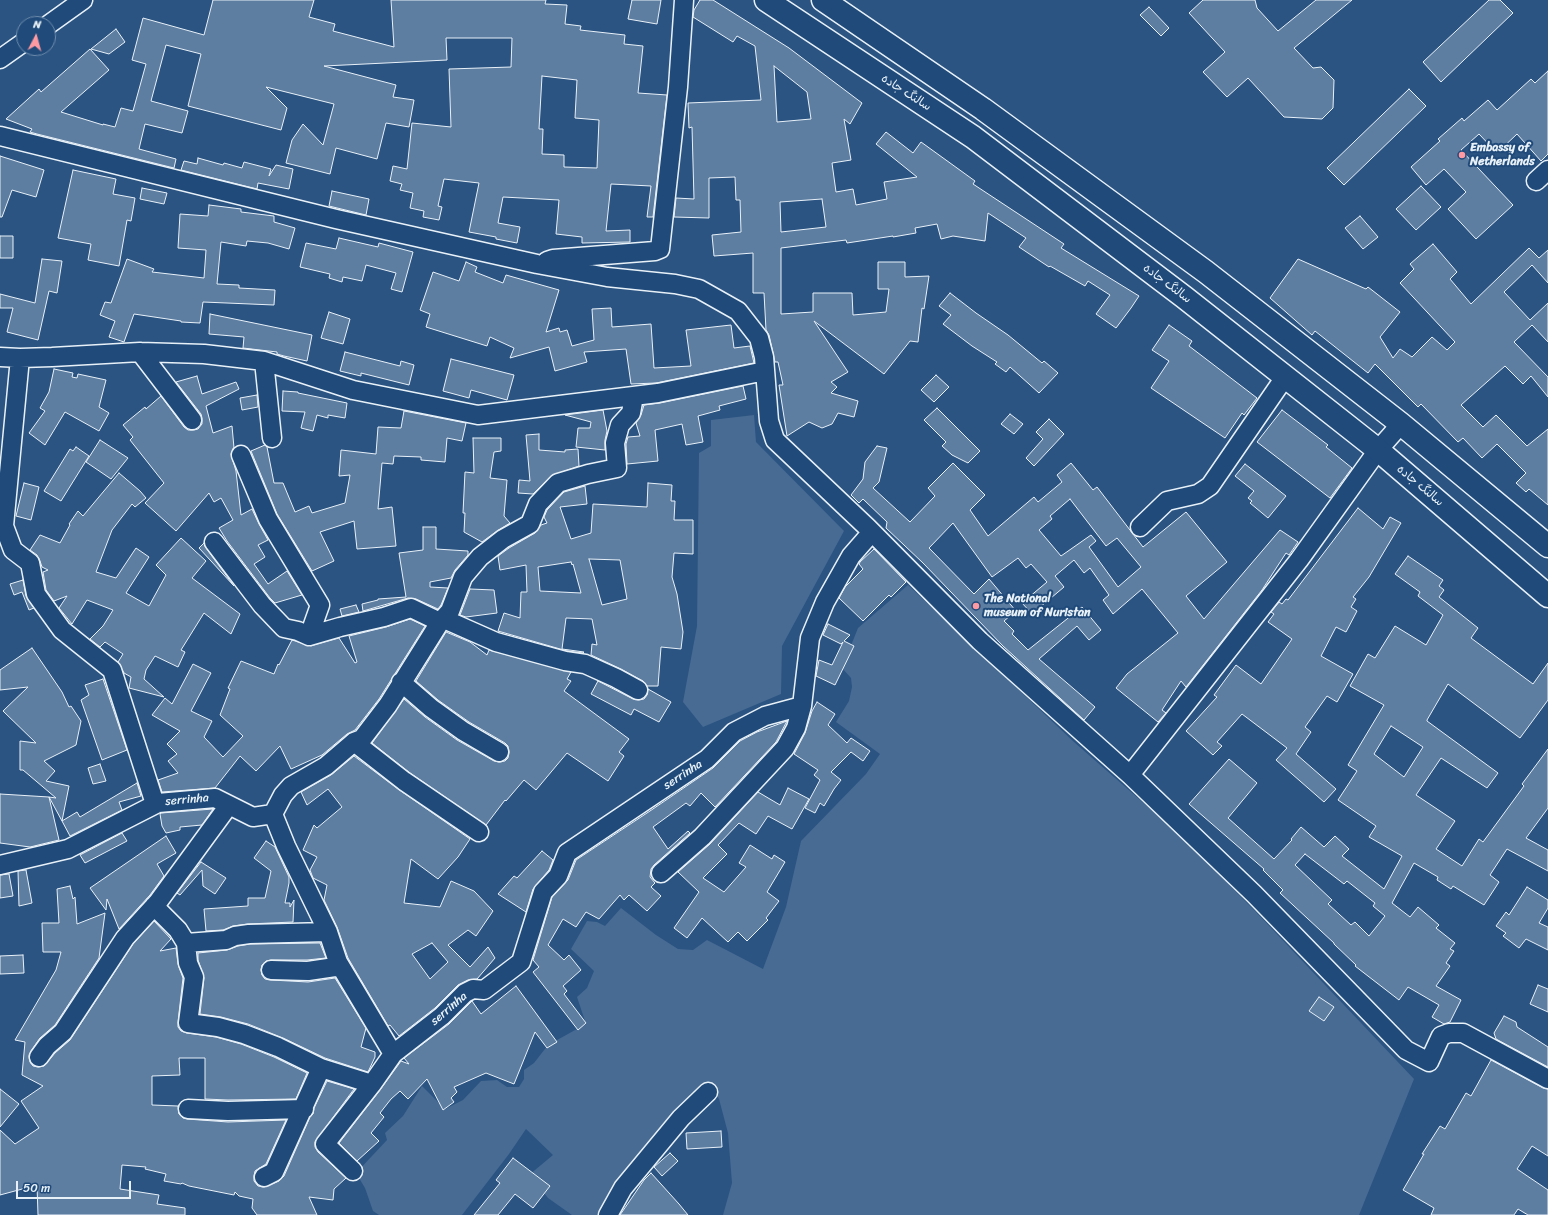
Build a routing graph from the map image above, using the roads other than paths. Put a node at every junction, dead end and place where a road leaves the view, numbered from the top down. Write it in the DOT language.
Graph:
graph roads {
  1 [pos="83,0"];
  2 [pos="684,0"];
  3 [pos="766,0"];
  4 [pos="823,0"];
  5 [pos="56,19"];
  6 [pos="16,47"];
  7 [pos="0,58"];
  8 [pos="0,136"];
  9 [pos="537,264"];
  10 [pos="140,352"];
  11 [pos="0,357"];
  12 [pos="20,358"];
  13 [pos="264,362"];
  14 [pos="765,371"];
  15 [pos="1286,377"];
  16 [pos="634,396"];
  17 [pos="192,420"];
  18 [pos="1401,424"];
  19 [pos="272,438"];
  20 [pos="1378,450"];
  21 [pos="241,455"];
  22 [pos="1140,527"];
  23 [pos="872,532"];
  24 [pos="1546,541"];
  25 [pos="214,542"];
  26 [pos="1548,596"];
  27 [pos="442,620"];
  28 [pos="309,636"];
  29 [pos="401,682"];
  30 [pos="638,690"];
  31 [pos="802,706"];
  32 [pos="354,742"];
  33 [pos="499,752"];
  34 [pos="1130,775"];
  35 [pos="155,804"];
  36 [pos="229,805"];
  37 [pos="273,814"];
  38 [pos="479,832"];
  39 [pos="0,864"];
  40 [pos="661,873"];
  41 [pos="154,906"];
  42 [pos="328,932"];
  43 [pos="186,944"];
  44 [pos="338,962"];
  45 [pos="271,970"];
  46 [pos="393,1054"];
  47 [pos="39,1057"];
  48 [pos="321,1068"];
  49 [pos="1548,1079"];
  50 [pos="372,1084"];
  51 [pos="708,1092"];
  52 [pos="188,1109"];
  53 [pos="304,1109"];
  54 [pos="353,1172"];
  55 [pos="264,1177"];
  56 [pos="608,1215"];
  1 -- 5 [label="street"];
  2 -- 9 [label="street"];
  3 -- 15 [label="highway, سالنگ جاده"];
  4 -- 18 [label="highway"];
  6 -- 7 [label="street"];
  8 -- 9 [label="street"];
  9 -- 14 [label="street"];
  10 -- 12 [label="street"];
  10 -- 13 [label="street"];
  10 -- 17 [label="street"];
  11 -- 12 [label="street"];
  12 -- 35 [label="street"];
  13 -- 16 [label="street"];
  13 -- 19 [label="street"];
  14 -- 16 [label="street"];
  14 -- 23 [label="street"];
  15 -- 20 [label="highway, سالنگ جاده"];
  15 -- 22 [label="street"];
  16 -- 27 [label="street"];
  18 -- 20 [label="street"];
  18 -- 24 [label="highway"];
  20 -- 26 [label="highway, سالنگ جاده"];
  20 -- 34 [label="street"];
  21 -- 28 [label="street"];
  23 -- 31 [label="street"];
  23 -- 34 [label="street"];
  25 -- 28 [label="street"];
  27 -- 28 [label="street"];
  27 -- 29 [label="street"];
  27 -- 30 [label="street"];
  29 -- 32 [label="street"];
  29 -- 33 [label="street"];
  31 -- 40 [label="street"];
  31 -- 46 [label="street, serrinha"];
  32 -- 37 [label="street"];
  32 -- 38 [label="street"];
  34 -- 49 [label="street"];
  35 -- 36 [label="street, serrinha"];
  35 -- 39 [label="street, serrinha"];
  36 -- 37 [label="street, serrinha"];
  36 -- 41 [label="street"];
  37 -- 42 [label="street"];
  41 -- 43 [label="street"];
  41 -- 47 [label="street"];
  42 -- 43 [label="street"];
  42 -- 44 [label="street"];
  43 -- 48 [label="street"];
  44 -- 45 [label="street"];
  44 -- 46 [label="street"];
  46 -- 50 [label="street, serrinha"];
  48 -- 50 [label="street"];
  48 -- 53 [label="street"];
  50 -- 54 [label="street, serrinha"];
  51 -- 56 [label="street"];
  52 -- 53 [label="street"];
  53 -- 55 [label="street"];
}
